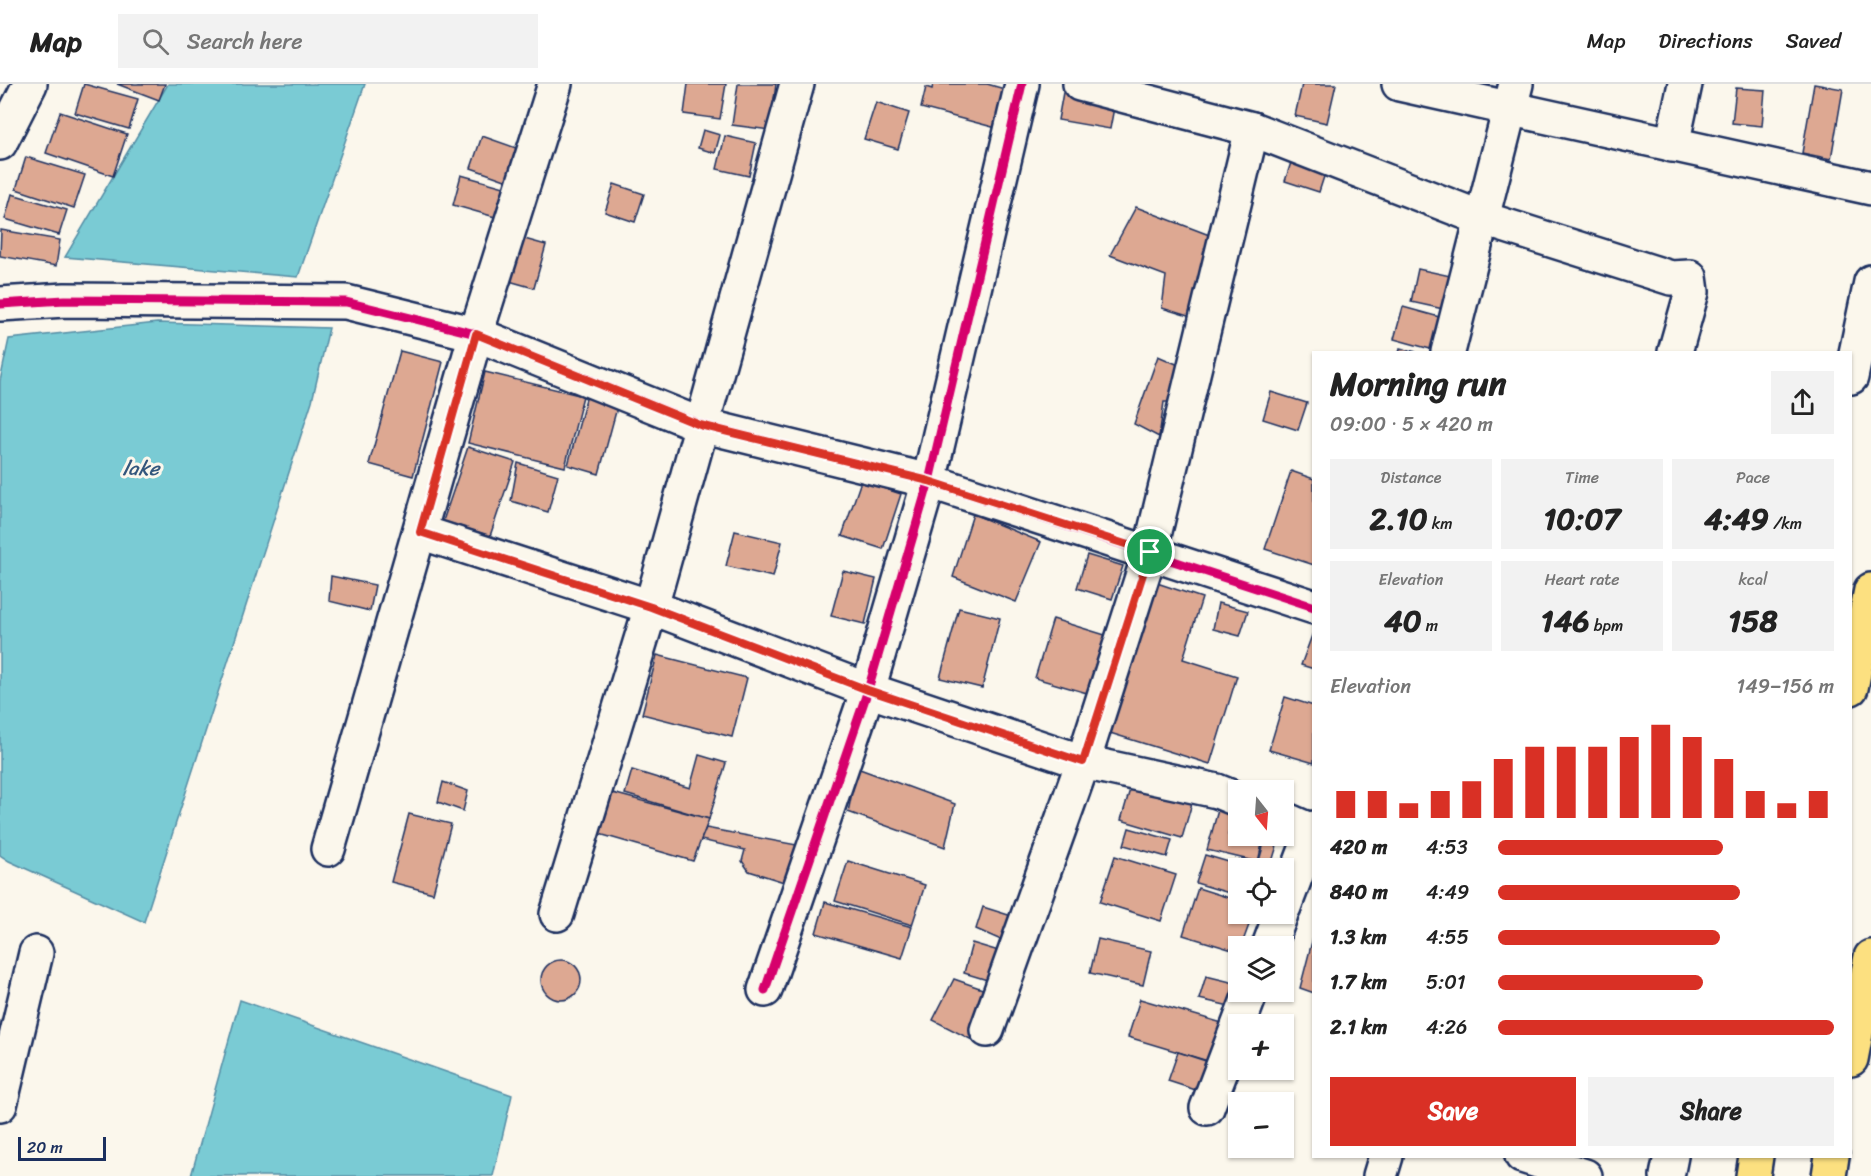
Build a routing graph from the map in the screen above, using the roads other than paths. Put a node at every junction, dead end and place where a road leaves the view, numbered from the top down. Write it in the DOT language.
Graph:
graph roads {
  1 [pos="30,84"];
  2 [pos="555,84"];
  3 [pos="797,84"];
  4 [pos="1022,84"];
  5 [pos="1080,84"];
  6 [pos="1399,84"];
  7 [pos="1685,84"];
  8 [pos="1513,97"];
  9 [pos="1252,129"];
  10 [pos="0,143"];
  11 [pos="1672,145"];
  12 [pos="1871,188"];
  13 [pos="1481,218"];
  14 [pos="1871,282"];
  15 [pos="0,304"];
  16 [pos="476,334"];
  17 [pos="1448,351"];
  18 [pos="1675,351"];
  19 [pos="1852,372"];
  20 [pos="700,425"];
  21 [pos="929,481"];
  22 [pos="420,532"];
  23 [pos="1150,552"];
  24 [pos="1871,590"];
  25 [pos="1312,606"];
  26 [pos="651,607"];
  27 [pos="1852,683"];
  28 [pos="868,690"];
  29 [pos="1083,762"];
  30 [pos="1228,796"];
  31 [pos="1306,828"];
  32 [pos="328,849"];
  33 [pos="1294,871"];
  34 [pos="557,914"];
  35 [pos="36,953"];
  36 [pos="1871,957"];
  37 [pos="765,990"];
  38 [pos="1247,1002"];
  39 [pos="987,1030"];
  40 [pos="1852,1054"];
  41 [pos="0,1105"];
  42 [pos="1207,1108"];
  43 [pos="1385,1158"];
  44 [pos="1528,1158"];
  45 [pos="1671,1158"];
  46 [pos="1756,1158"];
  47 [pos="1833,1158"];
  48 [pos="1380,1176"];
  49 [pos="1585,1176"];
  50 [pos="1667,1176"];
  51 [pos="1753,1176"];
  52 [pos="1829,1176"];
  1 -- 10 [label="street"];
  2 -- 16 [label="street"];
  3 -- 20 [label="street"];
  4 -- 21 [label="street"];
  5 -- 9 [label="street"];
  6 -- 8 [label="street"];
  7 -- 11 [label="street"];
  8 -- 11 [label="street"];
  8 -- 13 [label="street"];
  9 -- 13 [label="street"];
  9 -- 23 [label="street"];
  11 -- 12 [label="street"];
  13 -- 17 [label="street"];
  13 -- 18 [label="street"];
  14 -- 19 [label="street"];
  15 -- 16 [label="street"];
  16 -- 20 [label="street"];
  16 -- 22 [label="street"];
  20 -- 21 [label="street"];
  20 -- 26 [label="street"];
  21 -- 23 [label="street"];
  21 -- 28 [label="street"];
  22 -- 26 [label="street"];
  22 -- 32 [label="street"];
  23 -- 25 [label="street"];
  23 -- 29 [label="street"];
  24 -- 27 [label="main road"];
  26 -- 28 [label="street"];
  26 -- 34 [label="street"];
  28 -- 29 [label="street"];
  28 -- 37 [label="street"];
  29 -- 30 [label="street"];
  29 -- 39 [label="street"];
  31 -- 33 [label="street"];
  35 -- 41 [label="street"];
  36 -- 40 [label="main road"];
  38 -- 42 [label="street"];
  43 -- 48 [label="street"];
  44 -- 49 [label="street"];
  45 -- 50 [label="street"];
  46 -- 51 [label="main road"];
  47 -- 52 [label="main road"];
}
